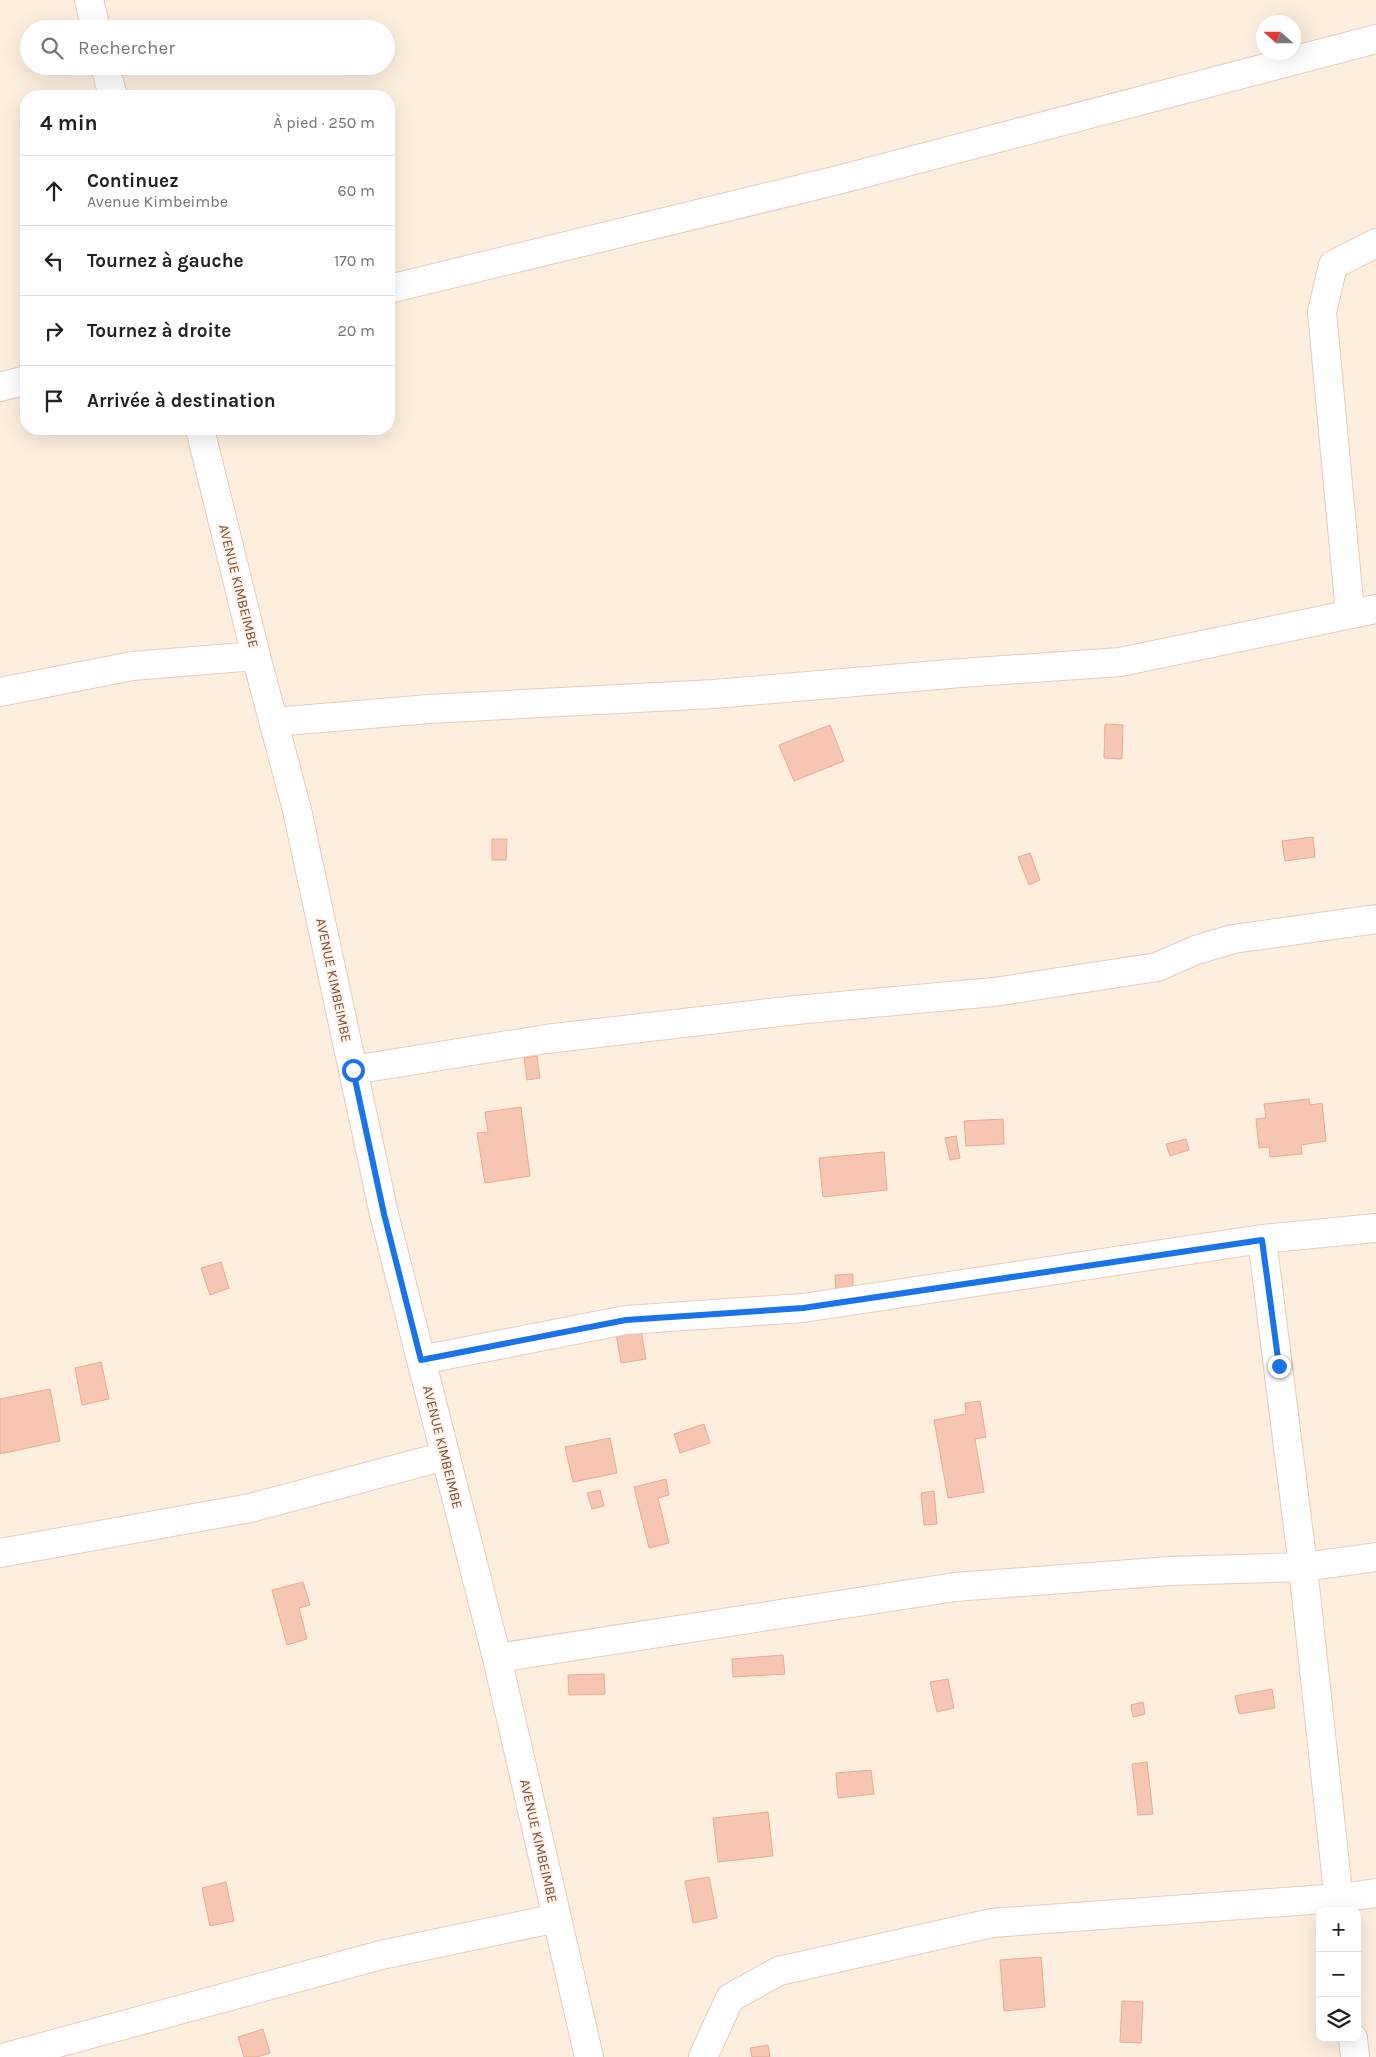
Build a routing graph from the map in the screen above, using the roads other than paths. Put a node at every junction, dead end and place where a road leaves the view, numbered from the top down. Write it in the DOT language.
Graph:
graph roads {
  1 [pos="89,0"];
  2 [pos="94,20"];
  3 [pos="1376,39"];
  4 [pos="107,75"];
  5 [pos="111,90"];
  6 [pos="1376,243"];
  7 [pos="395,287"];
  8 [pos="20,381"];
  9 [pos="0,386"];
  10 [pos="201,435"];
  11 [pos="1363,611"];
  12 [pos="256,656"];
  13 [pos="0,692"];
  14 [pos="274,722"];
  15 [pos="1376,919"];
  16 [pos="353,1070"];
  17 [pos="1376,1228"];
  18 [pos="1262,1240"];
  19 [pos="421,1360"];
  20 [pos="446,1456"];
  21 [pos="0,1554"];
  22 [pos="1376,1557"];
  23 [pos="1303,1567"];
  24 [pos="497,1658"];
  25 [pos="1376,1893"];
  26 [pos="1339,1904"];
  27 [pos="557,1918"];
  28 [pos="1353,2042"];
  29 [pos="6,2057"];
  30 [pos="588,2057"];
  31 [pos="703,2057"];
  32 [pos="1355,2057"];
  1 -- 2 [label="street"];
  3 -- 7 [label="street"];
  4 -- 5 [label="street"];
  6 -- 11 [label="street"];
  8 -- 9 [label="street"];
  10 -- 12 [label="street, AVENUE KIMBEIMBE"];
  11 -- 14 [label="street"];
  12 -- 13 [label="street"];
  12 -- 14 [label="street, AVENUE KIMBEIMBE"];
  14 -- 16 [label="street, AVENUE KIMBEIMBE"];
  15 -- 16 [label="street"];
  16 -- 19 [label="street, AVENUE KIMBEIMBE"];
  17 -- 18 [label="street"];
  18 -- 19 [label="street"];
  18 -- 23 [label="street"];
  19 -- 20 [label="street, AVENUE KIMBEIMBE"];
  20 -- 21 [label="street"];
  20 -- 24 [label="street, AVENUE KIMBEIMBE"];
  22 -- 23 [label="street"];
  23 -- 24 [label="street"];
  23 -- 26 [label="street"];
  24 -- 27 [label="street, AVENUE KIMBEIMBE"];
  25 -- 26 [label="street"];
  26 -- 31 [label="street"];
  27 -- 29 [label="street"];
  27 -- 30 [label="street, AVENUE KIMBEIMBE"];
  28 -- 32 [label="street"];
}
